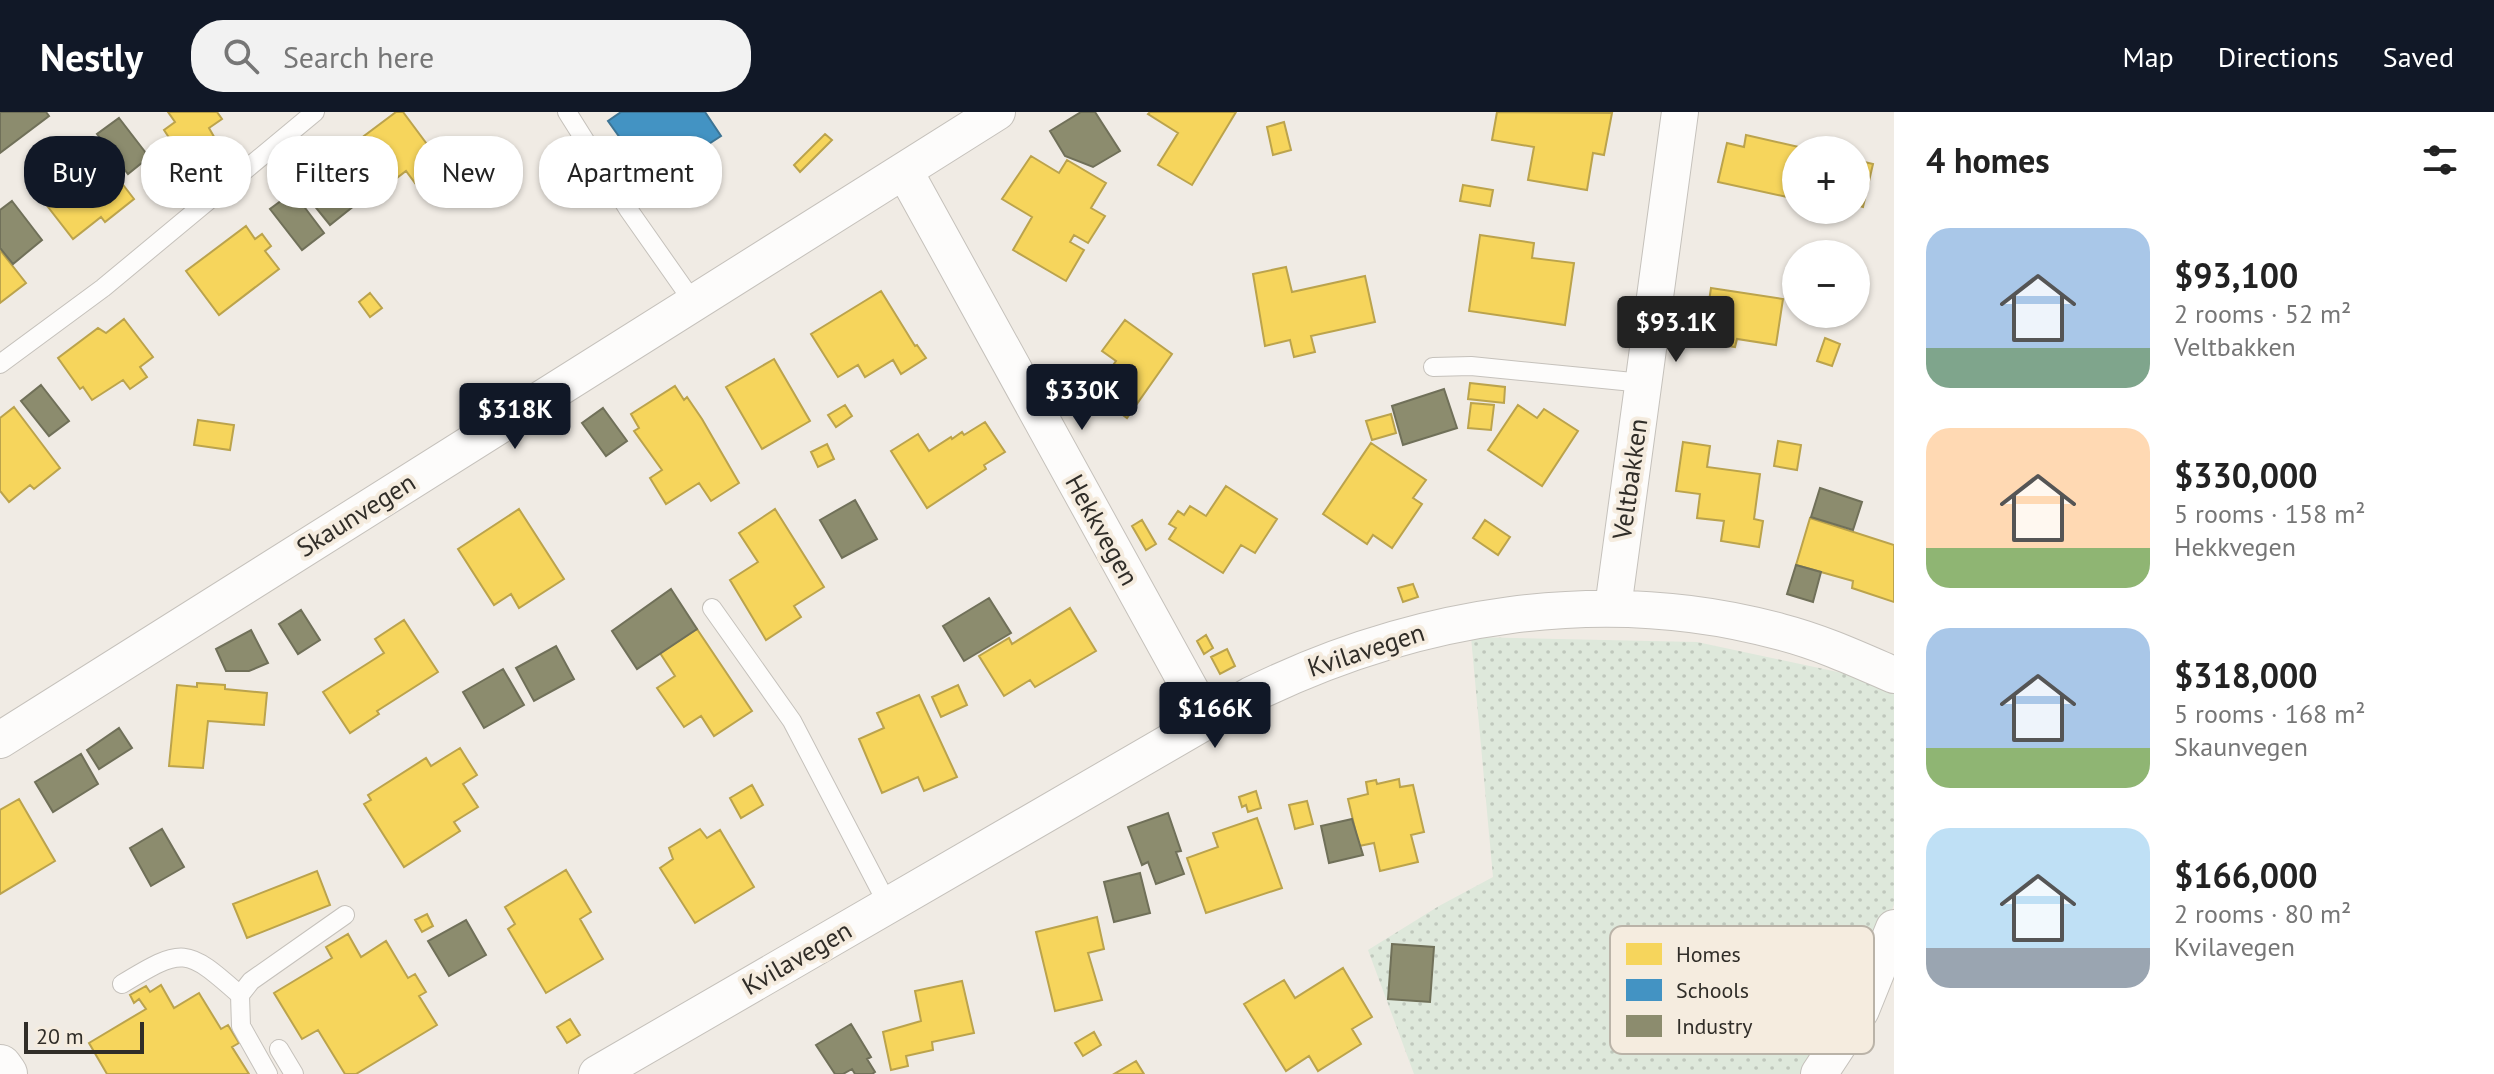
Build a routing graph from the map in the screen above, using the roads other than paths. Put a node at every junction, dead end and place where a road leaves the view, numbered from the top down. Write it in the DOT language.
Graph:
graph roads {
  1 [pos="315,112"];
  2 [pos="567,112"];
  3 [pos="997,112"];
  4 [pos="1680,112"];
  5 [pos="905,172"];
  6 [pos="694,303"];
  7 [pos="0,364"];
  8 [pos="1433,367"];
  9 [pos="1643,383"];
  10 [pos="712,608"];
  11 [pos="1613,608"];
  12 [pos="1894,675"];
  13 [pos="1207,720"];
  14 [pos="0,740"];
  15 [pos="888,905"];
  16 [pos="345,915"];
  17 [pos="1894,928"];
  18 [pos="1874,978"];
  19 [pos="122,984"];
  20 [pos="240,995"];
  21 [pos="279,1049"];
  22 [pos="1832,1054"];
  23 [pos="0,1067"];
  24 [pos="5,1074"];
  25 [pos="268,1074"];
  26 [pos="294,1074"];
  27 [pos="597,1074"];
  28 [pos="1819,1074"];
  1 -- 7 [label="lane"];
  2 -- 6 [label="lane"];
  3 -- 5 [label="street, Skaunvegen"];
  4 -- 9 [label="street, Veltbakken"];
  5 -- 6 [label="street, Skaunvegen"];
  5 -- 13 [label="street, Hekkvegen"];
  6 -- 14 [label="street, Skaunvegen"];
  8 -- 9 [label="lane"];
  9 -- 11 [label="street, Veltbakken"];
  10 -- 15 [label="lane"];
  11 -- 12 [label="street, Kvilavegen"];
  11 -- 13 [label="street, Kvilavegen"];
  13 -- 15 [label="street, Kvilavegen"];
  15 -- 27 [label="street, Kvilavegen"];
  16 -- 20 [label="lane"];
  17 -- 18 [label="street"];
  19 -- 20 [label="lane"];
  20 -- 25 [label="lane"];
  21 -- 26 [label="lane"];
  22 -- 28 [label="street"];
  23 -- 24 [label="main road"];
}
